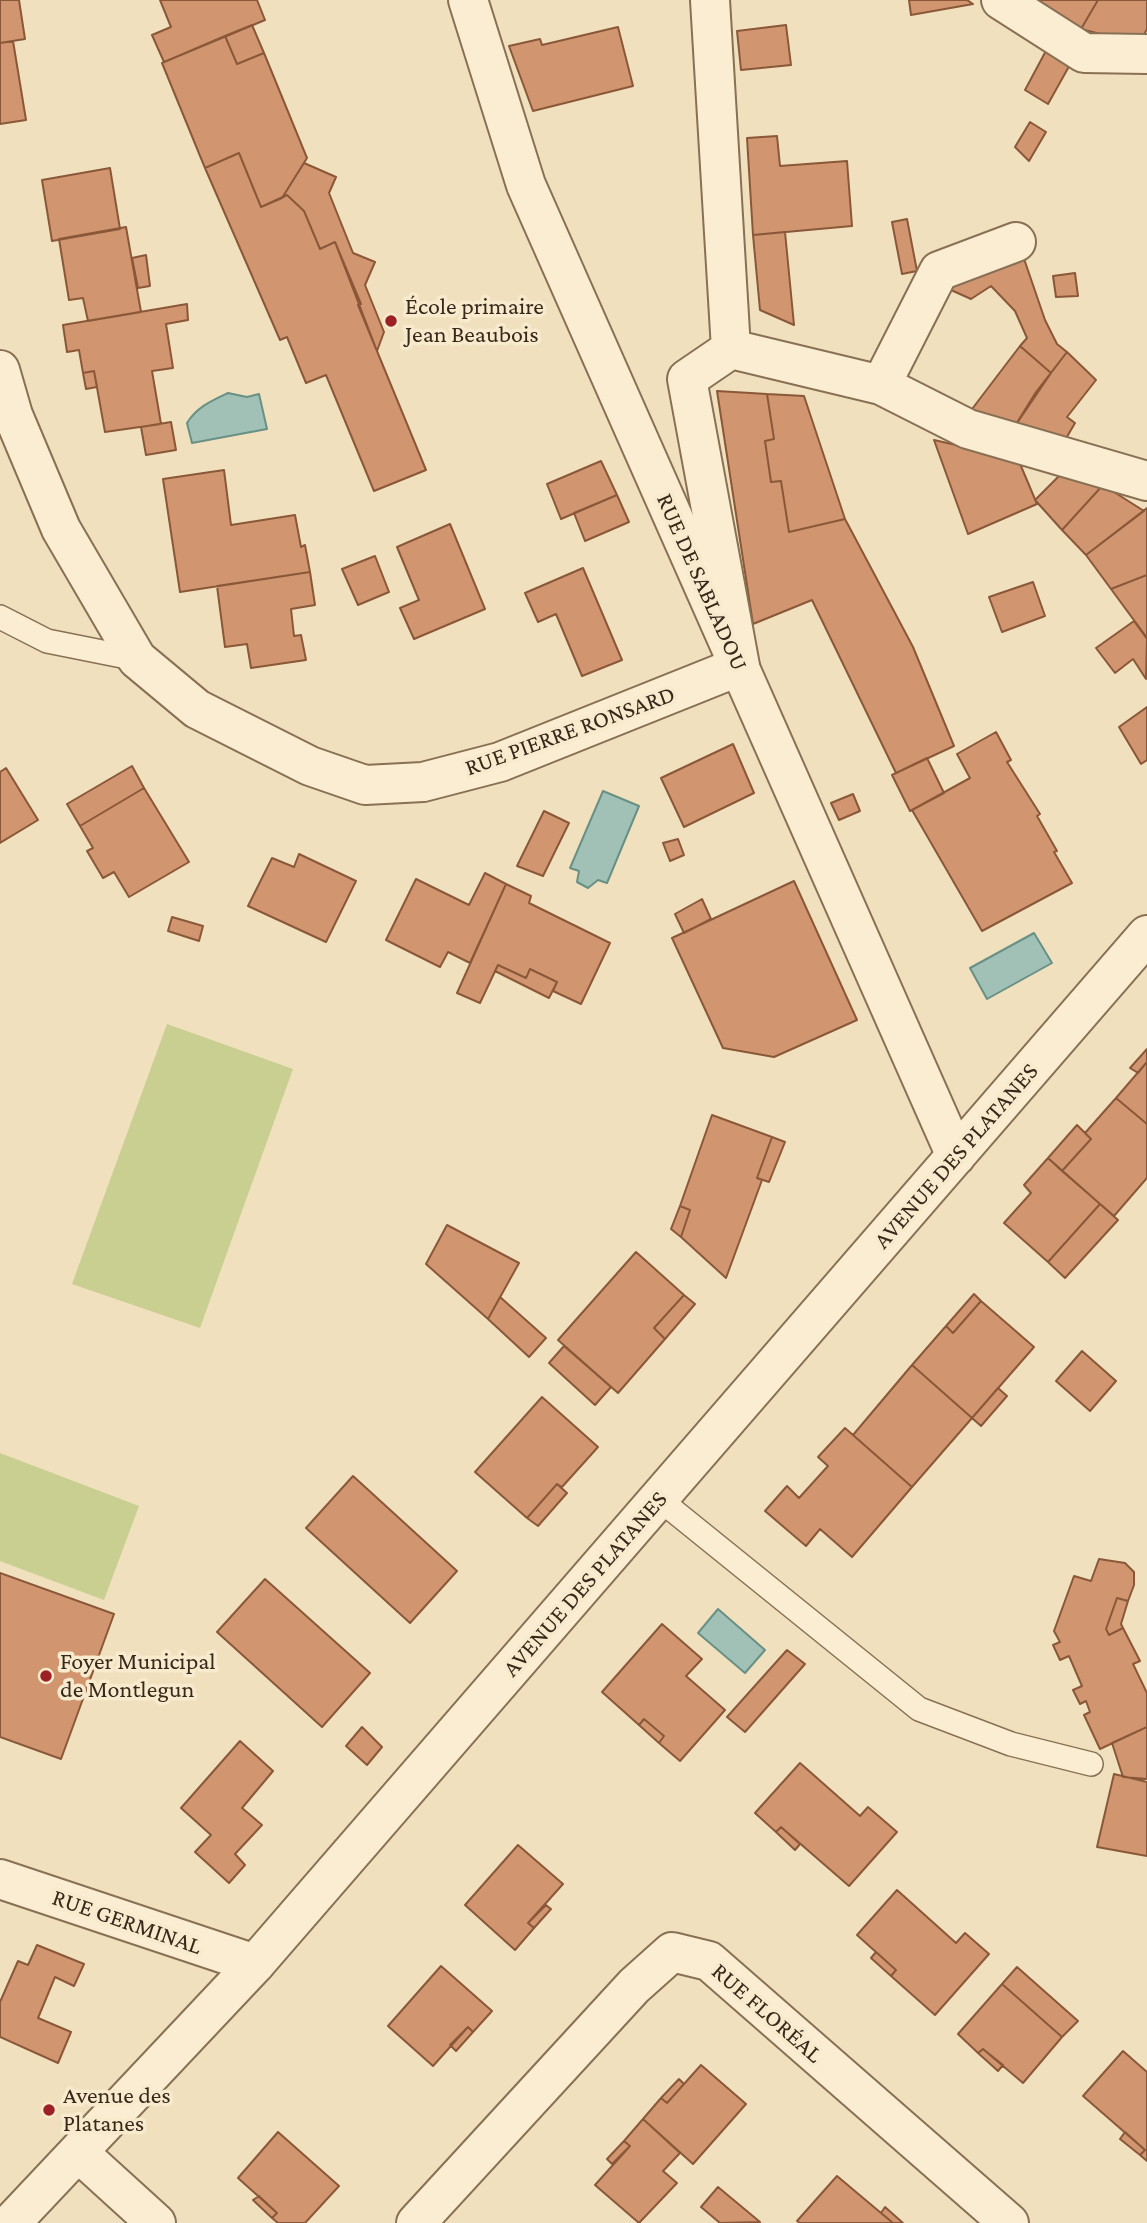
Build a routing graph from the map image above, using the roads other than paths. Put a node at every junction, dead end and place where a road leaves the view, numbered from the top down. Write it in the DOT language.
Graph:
graph roads {
  1 [pos="468,0"];
  2 [pos="710,0"];
  3 [pos="1001,0"];
  4 [pos="1147,54"];
  5 [pos="1016,242"];
  6 [pos="731,349"];
  7 [pos="0,370"];
  8 [pos="881,385"];
  9 [pos="1147,481"];
  10 [pos="0,617"];
  11 [pos="137,659"];
  12 [pos="740,666"];
  13 [pos="1147,935"];
  14 [pos="956,1156"];
  15 [pos="659,1499"];
  16 [pos="1091,1764"];
  17 [pos="0,1879"];
  18 [pos="255,1964"];
  19 [pos="79,2153"];
  20 [pos="11,2223"];
  21 [pos="156,2223"];
  22 [pos="416,2223"];
  23 [pos="1009,2223"];
  1 -- 12 [label="street, RUE DE SABLADOU"];
  2 -- 6 [label="street"];
  3 -- 4 [label="street"];
  5 -- 8 [label="street"];
  6 -- 8 [label="street"];
  6 -- 12 [label="street"];
  7 -- 11 [label="street, RUE PIERRE RONSARD"];
  8 -- 9 [label="street"];
  10 -- 11 [label="lane, RUE PIERRE RONSARD"];
  11 -- 12 [label="street, RUE PIERRE RONSARD"];
  12 -- 14 [label="street, RUE DE SABLADOU"];
  13 -- 14 [label="street, AVENUE DES PLATANES"];
  14 -- 15 [label="street, AVENUE DES PLATANES"];
  15 -- 16 [label="lane"];
  15 -- 18 [label="street, AVENUE DES PLATANES"];
  17 -- 18 [label="street, RUE GERMINAL"];
  18 -- 19 [label="street, AVENUE DES PLATANES"];
  19 -- 20 [label="street, AVENUE DES PLATANES"];
  19 -- 21 [label="street"];
  22 -- 23 [label="street, RUE FLORÉAL"];
}
